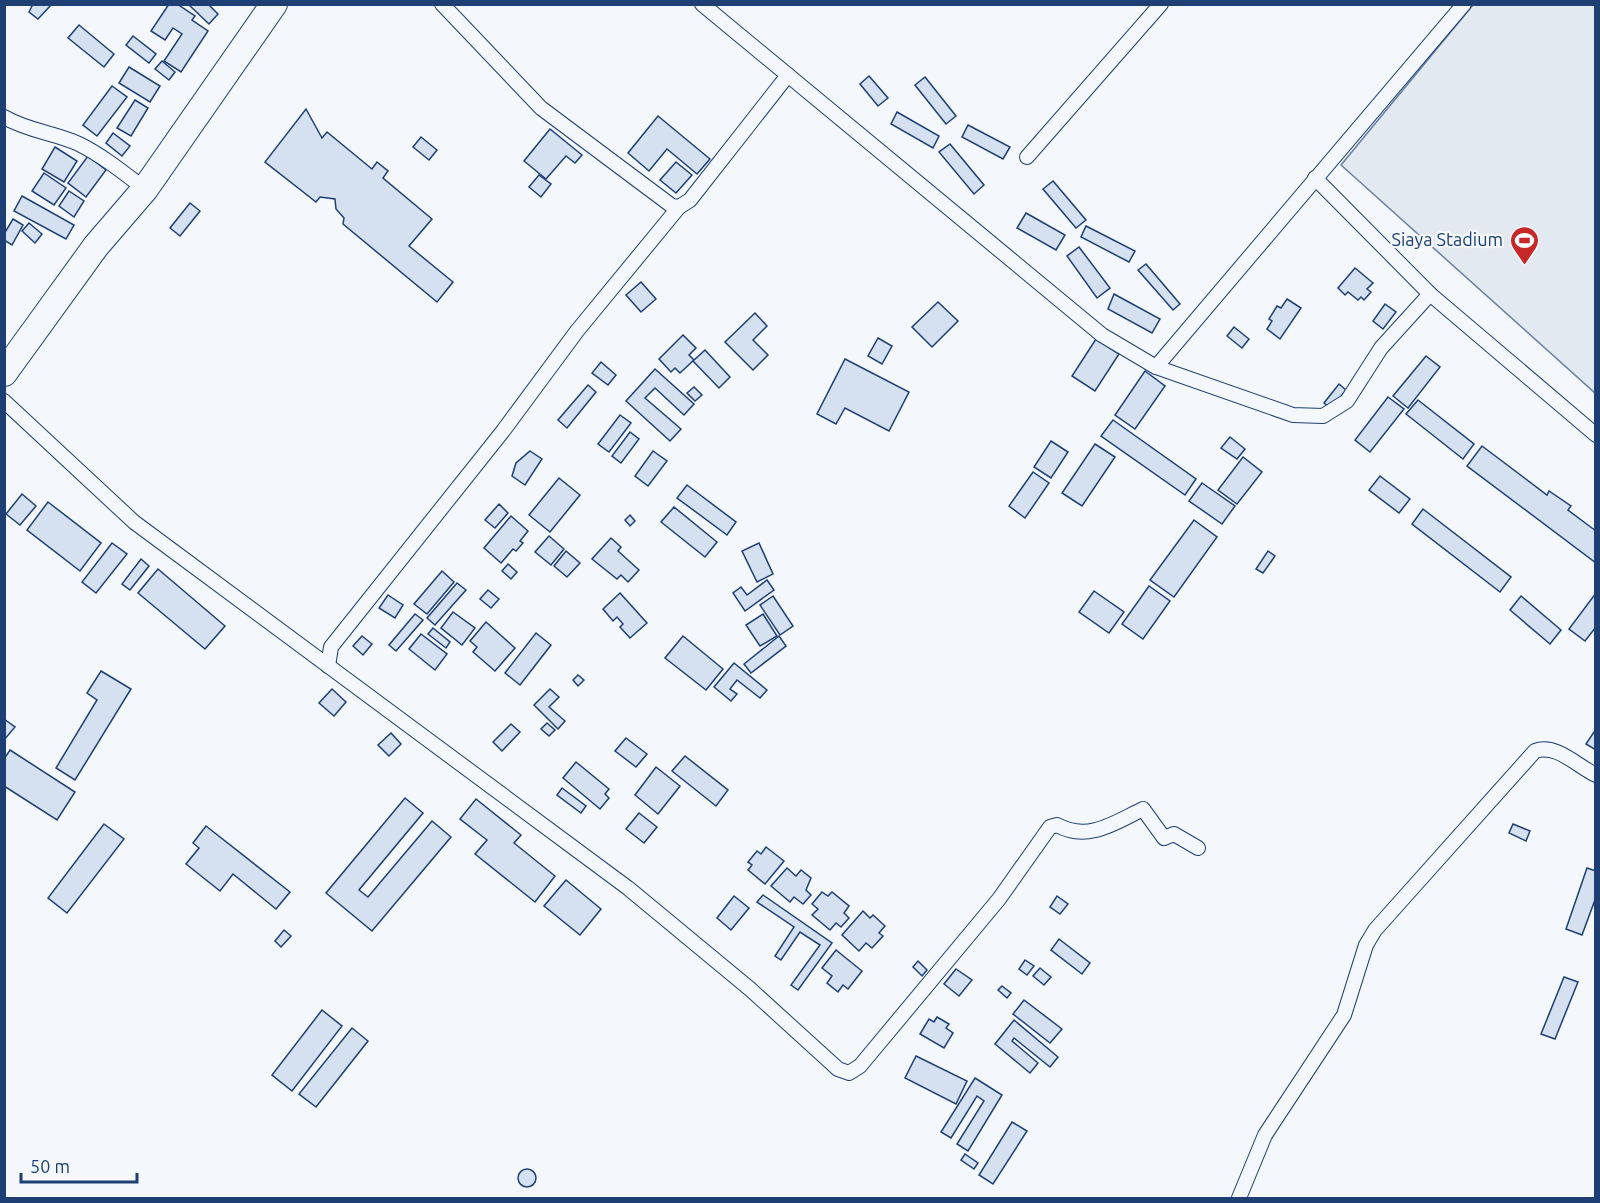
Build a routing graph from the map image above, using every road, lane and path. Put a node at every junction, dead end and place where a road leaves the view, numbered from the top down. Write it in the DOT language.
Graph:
graph roads {
  1 [pos="274,4"];
  2 [pos="442,4"];
  3 [pos="702,4"];
  4 [pos="1161,4"];
  5 [pos="1464,4"];
  6 [pos="788,75"];
  7 [pos="4,117"];
  8 [pos="1028,157"];
  9 [pos="1315,178"];
  10 [pos="145,189"];
  11 [pos="678,207"];
  12 [pos="1430,294"];
  13 [pos="1155,367"];
  14 [pos="4,373"];
  15 [pos="4,401"];
  16 [pos="1596,435"];
  17 [pos="328,666"];
  18 [pos="1596,775"];
  19 [pos="1198,848"];
  20 [pos="1239,1198"];
  1 -- 10 [label="highway"];
  2 -- 11 [label="street"];
  3 -- 6 [label="street"];
  4 -- 8 [label="street"];
  5 -- 9 [label="street"];
  6 -- 11 [label="street"];
  6 -- 13 [label="street"];
  7 -- 10 [label="street"];
  9 -- 12 [label="street"];
  9 -- 13 [label="street"];
  10 -- 14 [label="highway"];
  11 -- 17 [label="street"];
  12 -- 13 [label="street"];
  12 -- 16 [label="street"];
  15 -- 17 [label="street"];
  17 -- 19 [label="street"];
  18 -- 20 [label="street"];
}
